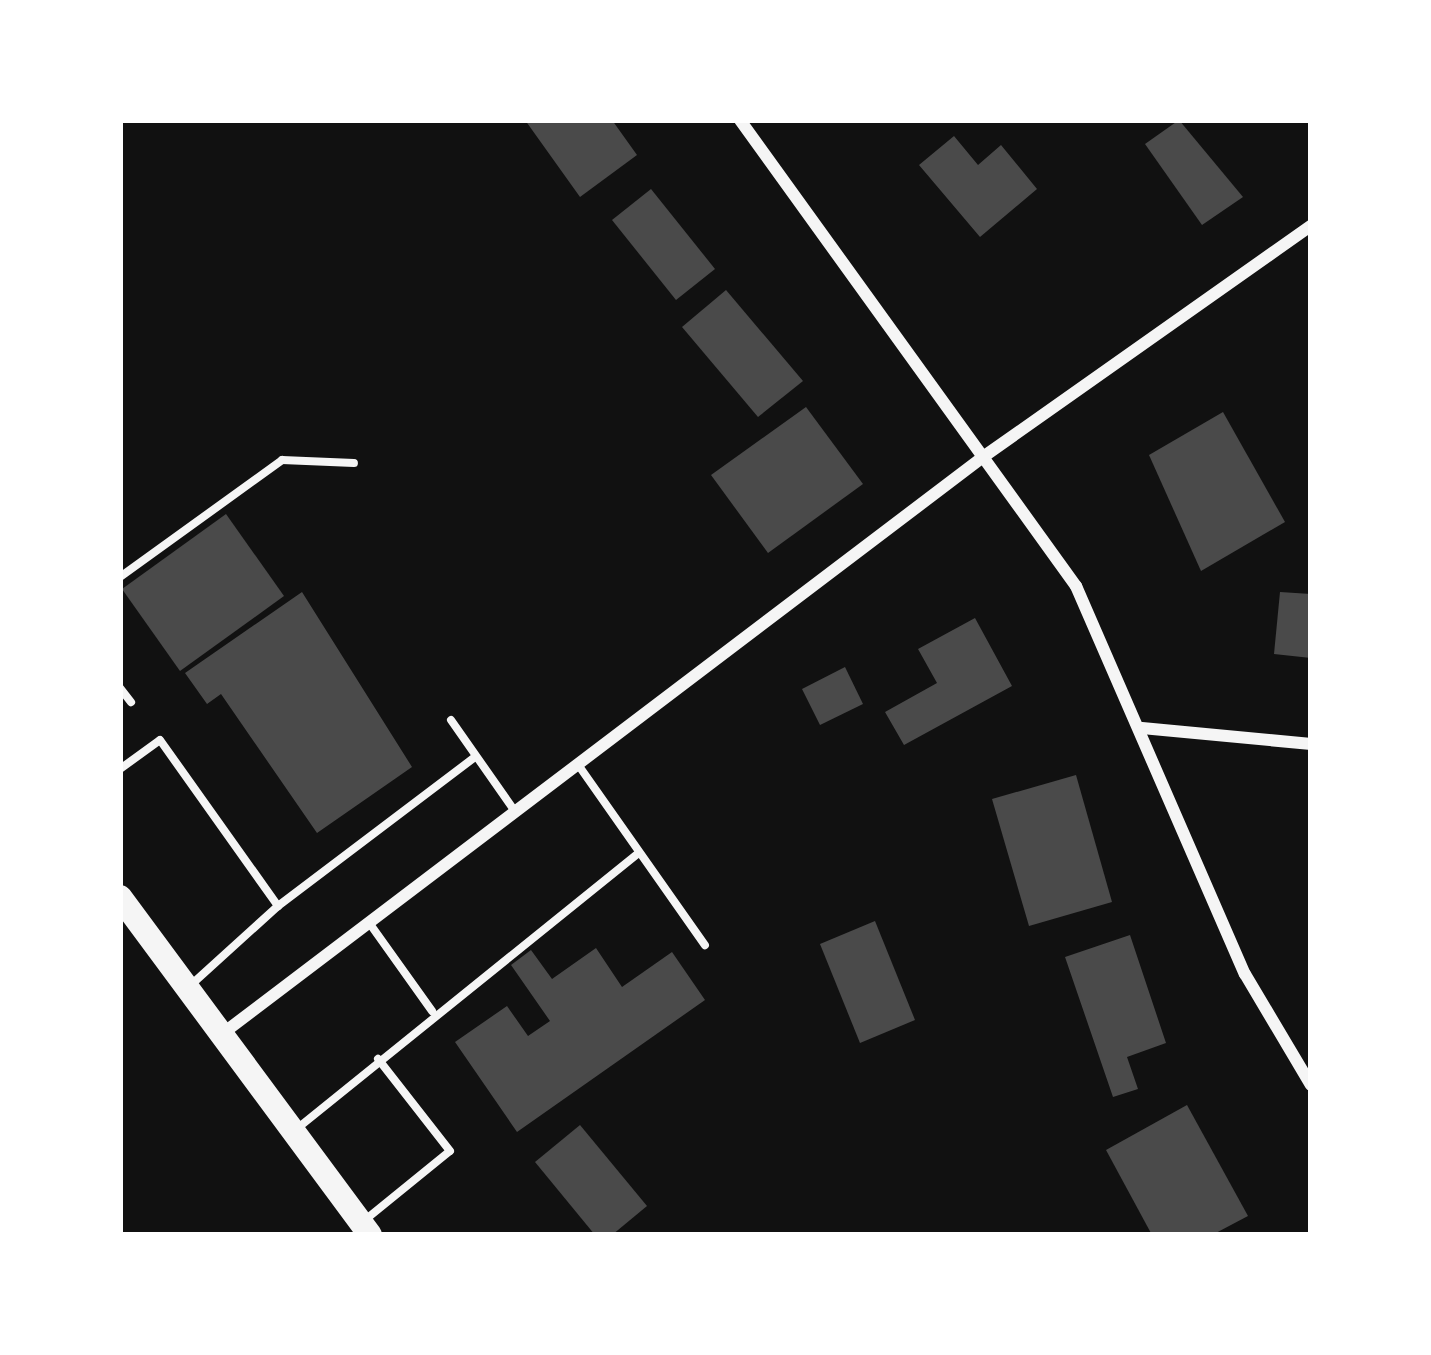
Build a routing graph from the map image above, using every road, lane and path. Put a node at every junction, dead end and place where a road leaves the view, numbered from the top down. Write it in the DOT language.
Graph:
graph roads {
  1 [pos="740,120"];
  2 [pos="1311,226"];
  3 [pos="983,457"];
  4 [pos="354,463"];
  5 [pos="120,577"];
  6 [pos="120,688"];
  7 [pos="131,703"];
  8 [pos="451,720"];
  9 [pos="1142,728"];
  10 [pos="1311,744"];
  11 [pos="475,757"];
  12 [pos="579,766"];
  13 [pos="120,769"];
  14 [pos="517,814"];
  15 [pos="636,855"];
  16 [pos="122,904"];
  17 [pos="278,906"];
  18 [pos="370,924"];
  19 [pos="705,945"];
  20 [pos="187,988"];
  21 [pos="432,1011"];
  22 [pos="222,1034"];
  23 [pos="378,1059"];
  24 [pos="1311,1085"];
  25 [pos="293,1132"];
  26 [pos="366,1229"];
  1 -- 3 [label="street"];
  2 -- 3 [label="street"];
  3 -- 9 [label="street"];
  3 -- 12 [label="street"];
  4 -- 5 [label="lane"];
  6 -- 7 [label="lane"];
  8 -- 11 [label="lane"];
  9 -- 10 [label="street"];
  9 -- 24 [label="street"];
  11 -- 14 [label="lane"];
  11 -- 17 [label="lane"];
  12 -- 14 [label="street"];
  12 -- 15 [label="lane"];
  13 -- 17 [label="lane"];
  14 -- 18 [label="street"];
  15 -- 19 [label="lane"];
  15 -- 21 [label="lane"];
  16 -- 20 [label="main road"];
  17 -- 20 [label="lane"];
  18 -- 21 [label="lane"];
  18 -- 22 [label="street"];
  20 -- 22 [label="main road"];
  21 -- 23 [label="lane"];
  22 -- 25 [label="main road"];
  23 -- 25 [label="lane"];
  23 -- 26 [label="lane"];
  25 -- 26 [label="main road"];
}
